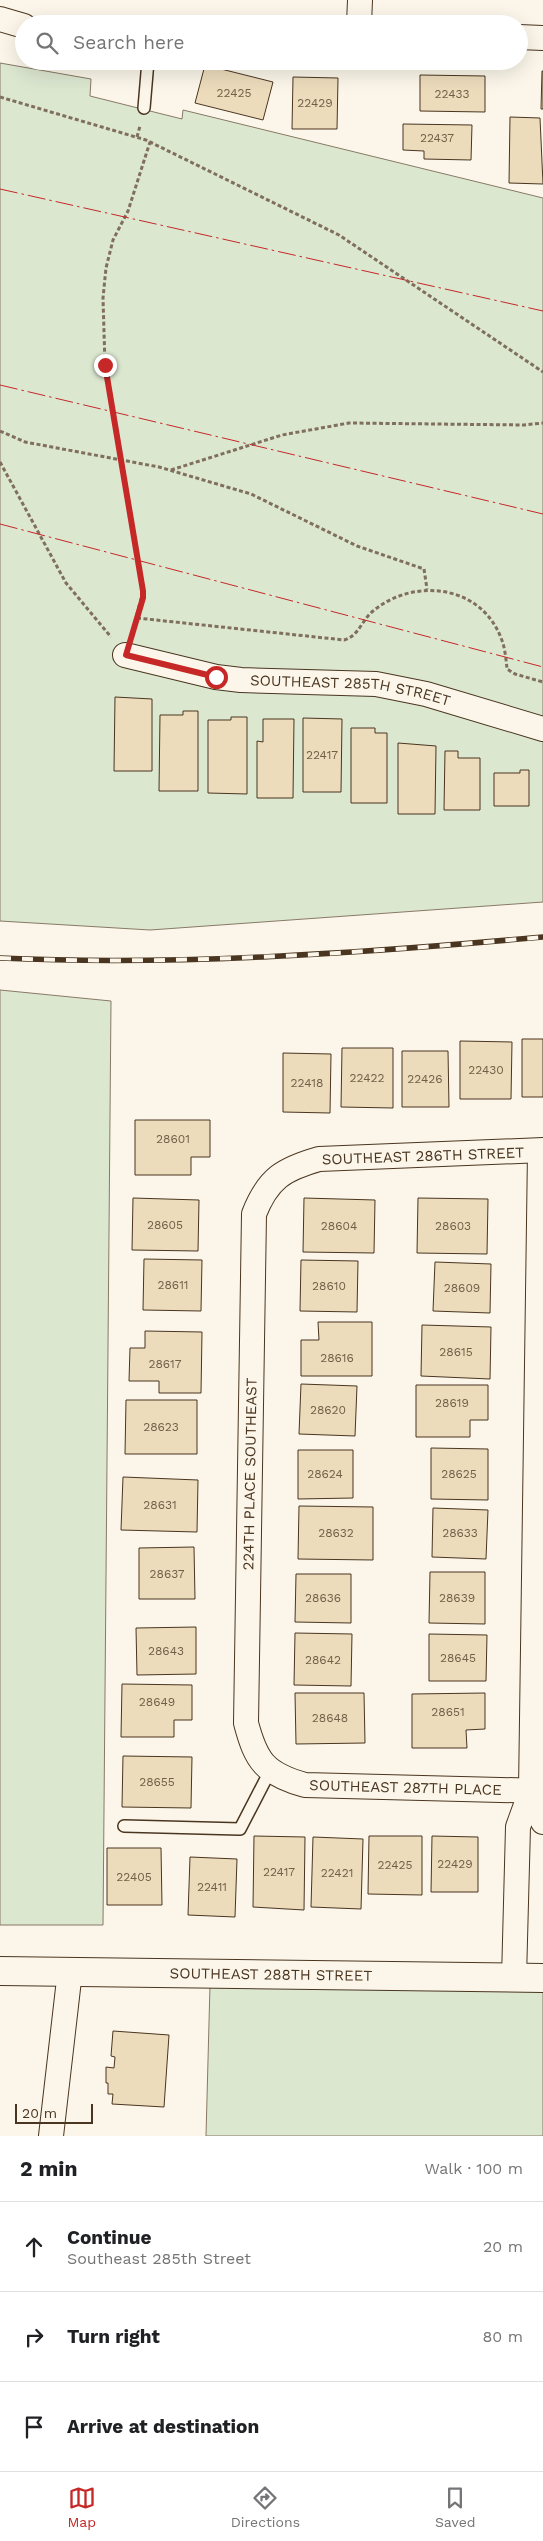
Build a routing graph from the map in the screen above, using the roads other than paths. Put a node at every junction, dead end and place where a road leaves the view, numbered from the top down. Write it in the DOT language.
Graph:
graph roads {
  1 [pos="360,0"];
  2 [pos="359,15"];
  3 [pos="0,19"];
  4 [pos="15,23"];
  5 [pos="528,38"];
  6 [pos="543,38"];
  7 [pos="147,70"];
  8 [pos="144,108"];
  9 [pos="126,655"];
  10 [pos="543,729"];
  11 [pos="542,1151"];
  12 [pos="277,1176"];
  13 [pos="270,1771"];
  14 [pos="537,1791"];
  15 [pos="543,1822"];
  16 [pos="124,1826"];
  17 [pos="0,1971"];
  18 [pos="70,1971"];
  19 [pos="514,1978"];
  20 [pos="543,1978"];
  21 [pos="51,2136"];
  1 -- 2 [label="street"];
  3 -- 4 [label="street"];
  5 -- 6 [label="street"];
  7 -- 8 [label="lane"];
  9 -- 10 [label="street, SOUTHEAST 285TH STREET"];
  11 -- 12 [label="street, SOUTHEAST 286TH STREET"];
  11 -- 14 [label="street"];
  12 -- 13 [label="street, 224TH PLACE SOUTHEAST"];
  13 -- 14 [label="street, SOUTHEAST 287TH PLACE"];
  13 -- 16 [label="lane"];
  14 -- 15 [label="street"];
  14 -- 19 [label="street"];
  17 -- 18 [label="street, SOUTHEAST 288TH STREET"];
  18 -- 19 [label="street, SOUTHEAST 288TH STREET"];
  18 -- 21 [label="street"];
  19 -- 20 [label="street, SOUTHEAST 288TH STREET"];
}
